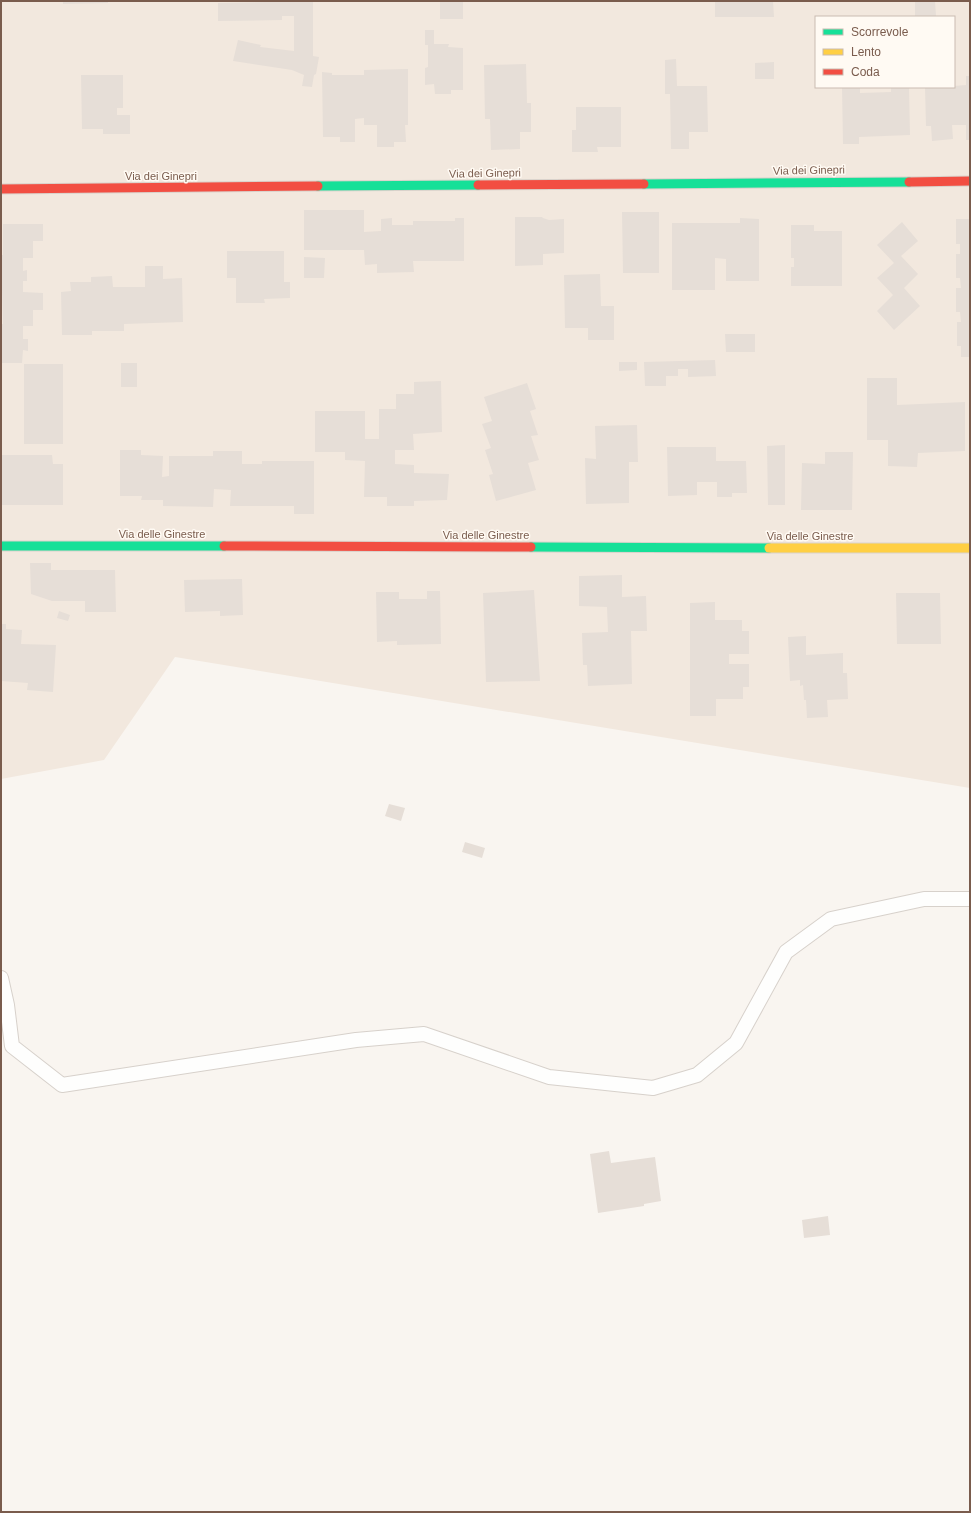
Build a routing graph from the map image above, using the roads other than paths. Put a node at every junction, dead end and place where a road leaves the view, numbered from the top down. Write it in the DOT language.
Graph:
graph roads {
  1 [pos="970,181"];
  2 [pos="1,189"];
  3 [pos="1,546"];
  4 [pos="970,548"];
  5 [pos="970,899"];
  6 [pos="1,978"];
  1 -- 2 [label="street, Via dei Ginepri"];
  3 -- 4 [label="street, Via delle Ginestre"];
  5 -- 6 [label="lane"];
}
